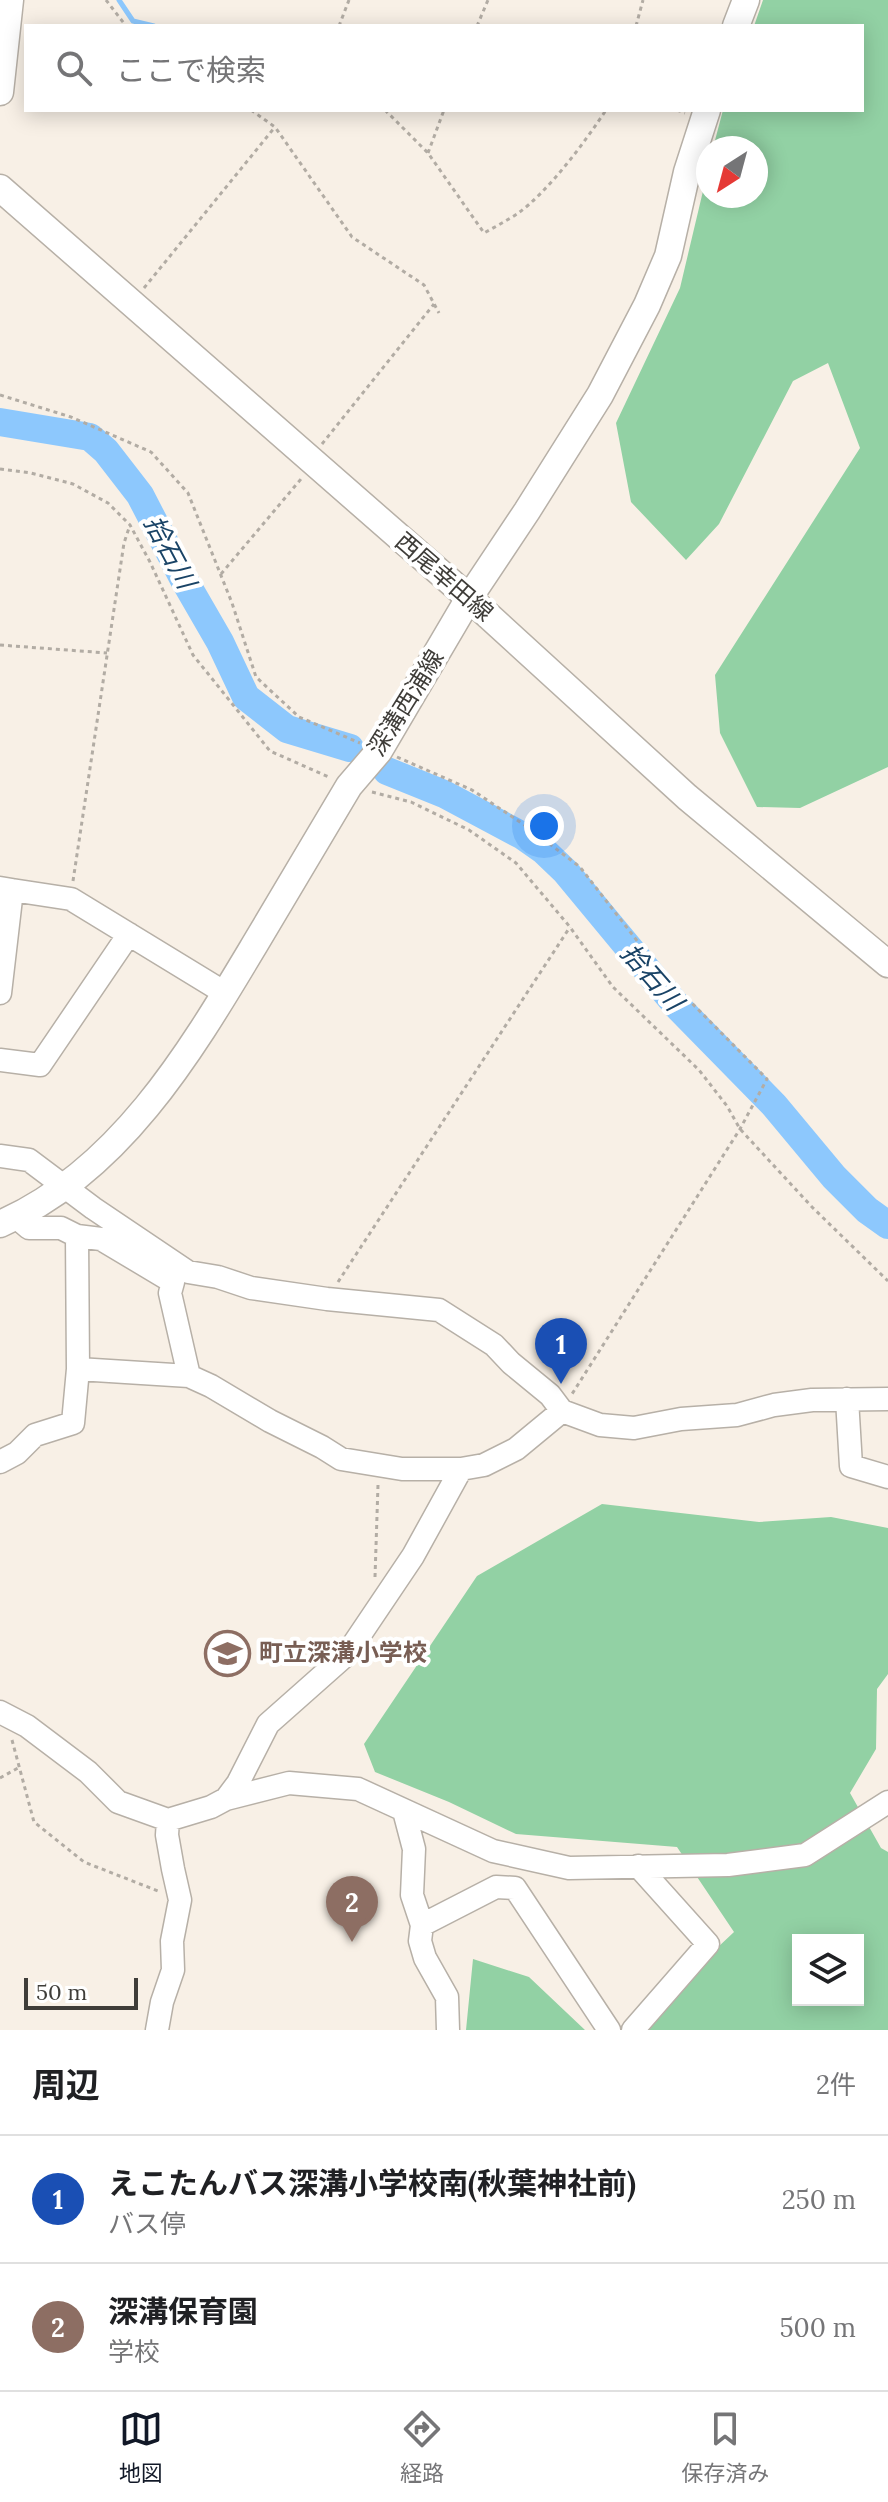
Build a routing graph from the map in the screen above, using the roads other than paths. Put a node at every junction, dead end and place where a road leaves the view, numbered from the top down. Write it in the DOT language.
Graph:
graph roads {
  1 [pos="10,0"];
  2 [pos="746,0"];
  3 [pos="737,24"];
  4 [pos="0,92"];
  5 [pos="706,112"];
  6 [pos="0,188"];
  7 [pos="469,598"];
  8 [pos="6,889"];
  9 [pos="129,934"];
  10 [pos="888,964"];
  11 [pos="0,993"];
  12 [pos="225,993"];
  13 [pos="0,1060"];
  14 [pos="0,1156"];
  15 [pos="64,1187"];
  16 [pos="8,1220"];
  17 [pos="77,1236"];
  18 [pos="180,1277"];
  19 [pos="78,1369"];
  20 [pos="189,1376"];
  21 [pos="847,1399"];
  22 [pos="888,1399"];
  23 [pos="562,1411"];
  24 [pos="0,1462"];
  25 [pos="461,1469"];
  26 [pos="888,1477"];
  27 [pos="5,1714"];
  28 [pos="226,1799"];
  29 [pos="888,1802"];
  30 [pos="404,1811"];
  31 [pos="168,1820"];
  32 [pos="638,1866"];
  33 [pos="422,1925"];
  34 [pos="157,2030"];
  35 [pos="448,2030"];
  36 [pos="609,2030"];
  37 [pos="633,2030"];
  1 -- 4 [label="main road"];
  2 -- 3 [label="main road"];
  5 -- 7 [label="main road, 深溝西浦線"];
  6 -- 7 [label="main road, 西尾幸田線"];
  7 -- 10 [label="main road, 西尾幸田線"];
  7 -- 12 [label="main road, 深溝西浦線"];
  8 -- 9 [label="street"];
  8 -- 11 [label="street"];
  9 -- 12 [label="street"];
  9 -- 13 [label="street"];
  12 -- 15 [label="main road, 深溝西浦線"];
  14 -- 15 [label="street"];
  15 -- 16 [label="main road, 深溝西浦線"];
  15 -- 18 [label="street"];
  16 -- 17 [label="street"];
  17 -- 18 [label="street"];
  17 -- 19 [label="street"];
  18 -- 20 [label="street"];
  18 -- 23 [label="street"];
  19 -- 20 [label="street"];
  19 -- 24 [label="street"];
  20 -- 25 [label="street"];
  21 -- 22 [label="street"];
  21 -- 23 [label="street"];
  21 -- 26 [label="street"];
  23 -- 25 [label="street"];
  25 -- 28 [label="street"];
  27 -- 31 [label="street"];
  28 -- 30 [label="street"];
  28 -- 31 [label="street"];
  29 -- 32 [label="street"];
  30 -- 32 [label="street"];
  30 -- 33 [label="street"];
  31 -- 34 [label="street"];
  32 -- 37 [label="street"];
  33 -- 35 [label="street"];
  33 -- 36 [label="street"];
}
